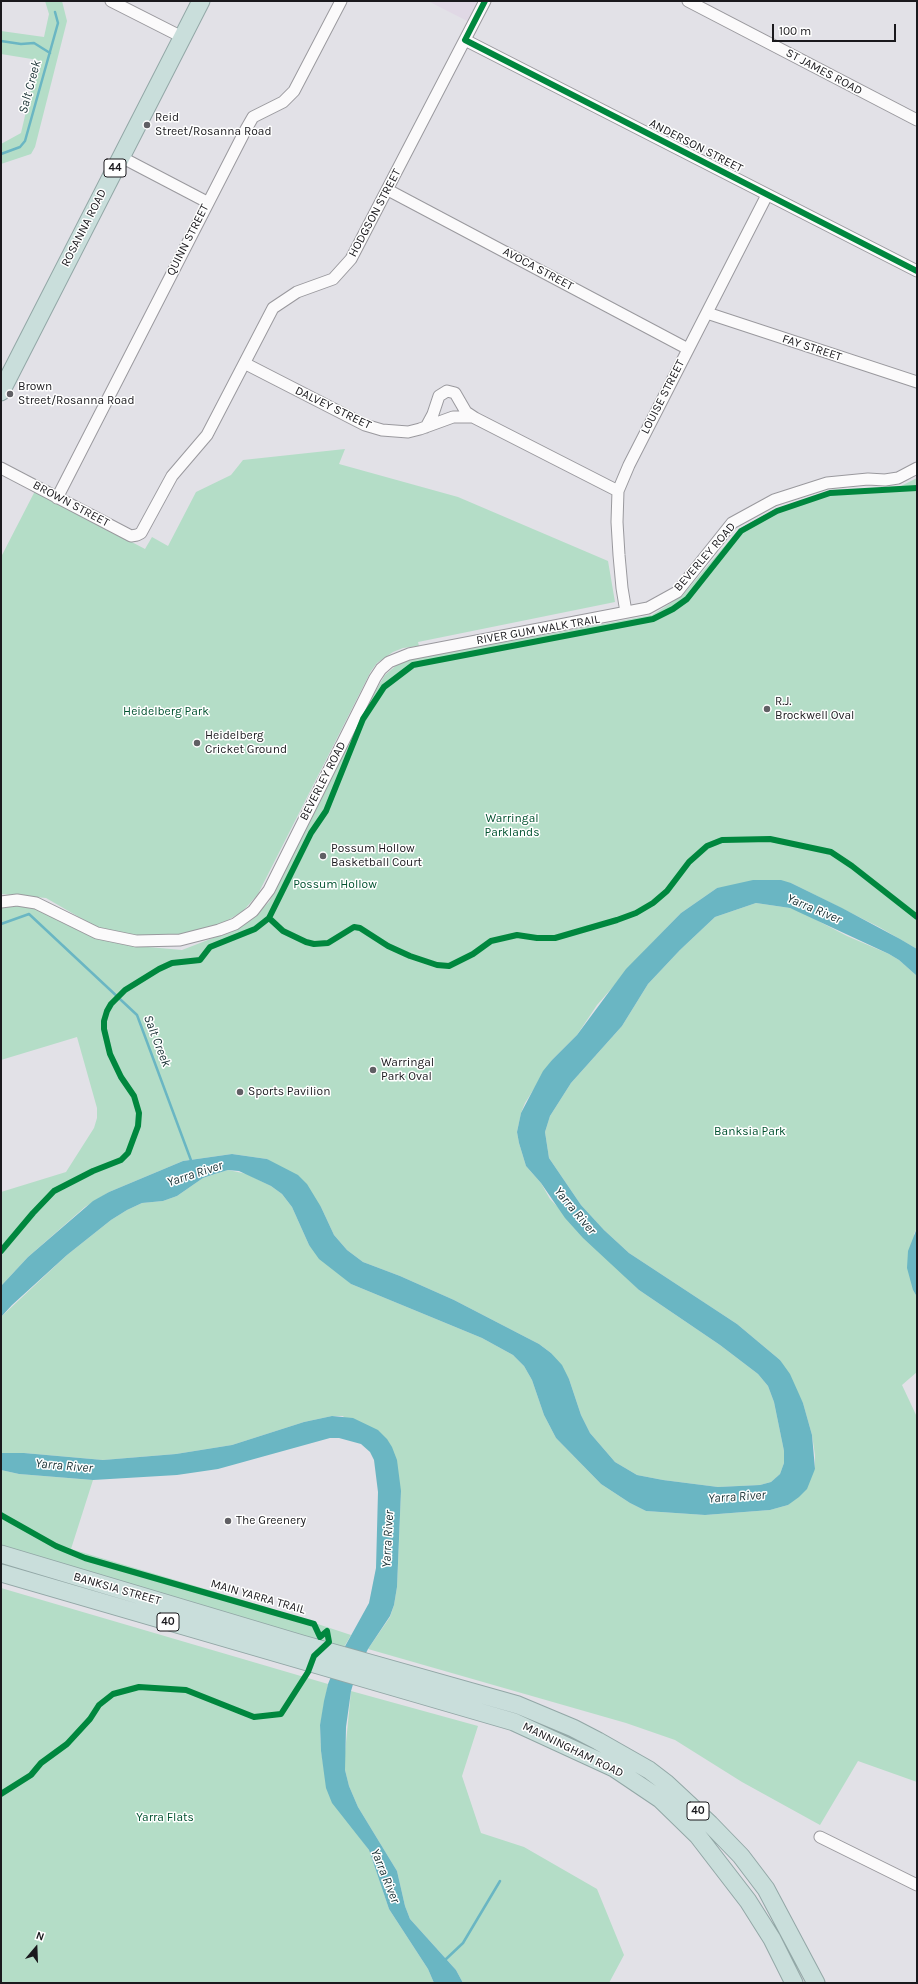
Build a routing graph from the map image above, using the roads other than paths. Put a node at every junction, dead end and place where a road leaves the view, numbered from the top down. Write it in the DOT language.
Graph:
graph roads {
  1 [pos="111,1"];
  2 [pos="201,1"];
  3 [pos="341,1"];
  4 [pos="485,1"];
  5 [pos="688,1"];
  6 [pos="182,37"];
  7 [pos="465,40"];
  8 [pos="917,120"];
  9 [pos="121,157"];
  10 [pos="388,190"];
  11 [pos="767,195"];
  12 [pos="207,202"];
  13 [pos="917,271"];
  14 [pos="707,313"];
  15 [pos="688,349"];
  16 [pos="246,364"];
  17 [pos="917,382"];
  18 [pos="1,392"];
  19 [pos="475,418"];
  20 [pos="426,427"];
  21 [pos="1,468"];
  22 [pos="917,468"];
  23 [pos="618,491"];
  24 [pos="57,498"];
  25 [pos="141,533"];
  26 [pos="626,612"];
  27 [pos="1,902"];
  28 [pos="1,1554"];
  29 [pos="1,1573"];
  30 [pos="300,1651"];
  31 [pos="400,1680"];
  32 [pos="820,1837"];
  33 [pos="741,1856"];
  34 [pos="724,1868"];
  35 [pos="917,1885"];
  36 [pos="794,1983"];
  37 [pos="816,1983"];
  1 -- 6 [label="street"];
  2 -- 6 [label="highway, ROSANNA ROAD / 44"];
  3 -- 12 [label="street, QUINN STREET"];
  4 -- 7 [label="street, HODGSON STREET"];
  5 -- 8 [label="street, ST JAMES ROAD"];
  6 -- 9 [label="highway, ROSANNA ROAD / 44"];
  7 -- 10 [label="street, HODGSON STREET"];
  7 -- 11 [label="street, ANDERSON STREET"];
  9 -- 12 [label="street"];
  9 -- 18 [label="highway, ROSANNA ROAD / 44"];
  10 -- 15 [label="street, AVOCA STREET"];
  10 -- 16 [label="street, HODGSON STREET"];
  11 -- 13 [label="street, ANDERSON STREET"];
  11 -- 14 [label="street, LOUISE STREET"];
  12 -- 24 [label="street, QUINN STREET"];
  14 -- 15 [label="street, LOUISE STREET"];
  14 -- 17 [label="street, FAY STREET"];
  15 -- 23 [label="street, LOUISE STREET"];
  16 -- 20 [label="street, DALVEY STREET"];
  16 -- 25 [label="street, HODGSON STREET"];
  19 -- 20 [label="street, DALVEY STREET"];
  19 -- 20 [label="street, DALVEY STREET"];
  19 -- 23 [label="street, DALVEY STREET"];
  21 -- 24 [label="street, BROWN STREET"];
  22 -- 26 [label="street, BEVERLEY ROAD"];
  23 -- 26 [label="street, LOUISE STREET"];
  24 -- 25 [label="street, BROWN STREET"];
  26 -- 27 [label="street, BEVERLEY ROAD"];
  28 -- 30 [label="highway, BANKSIA STREET / 40"];
  29 -- 30 [label="highway, BANKSIA STREET / 40"];
  30 -- 31 [label="highway, 40"];
  31 -- 33 [label="highway, MANNINGHAM ROAD / 40"];
  31 -- 34 [label="highway, MANNINGHAM ROAD / 40"];
  32 -- 35 [label="street"];
  33 -- 34 [label="highway"];
  33 -- 37 [label="highway, MANNINGHAM ROAD / 40"];
  34 -- 36 [label="highway, MANNINGHAM ROAD / 40"];
}
